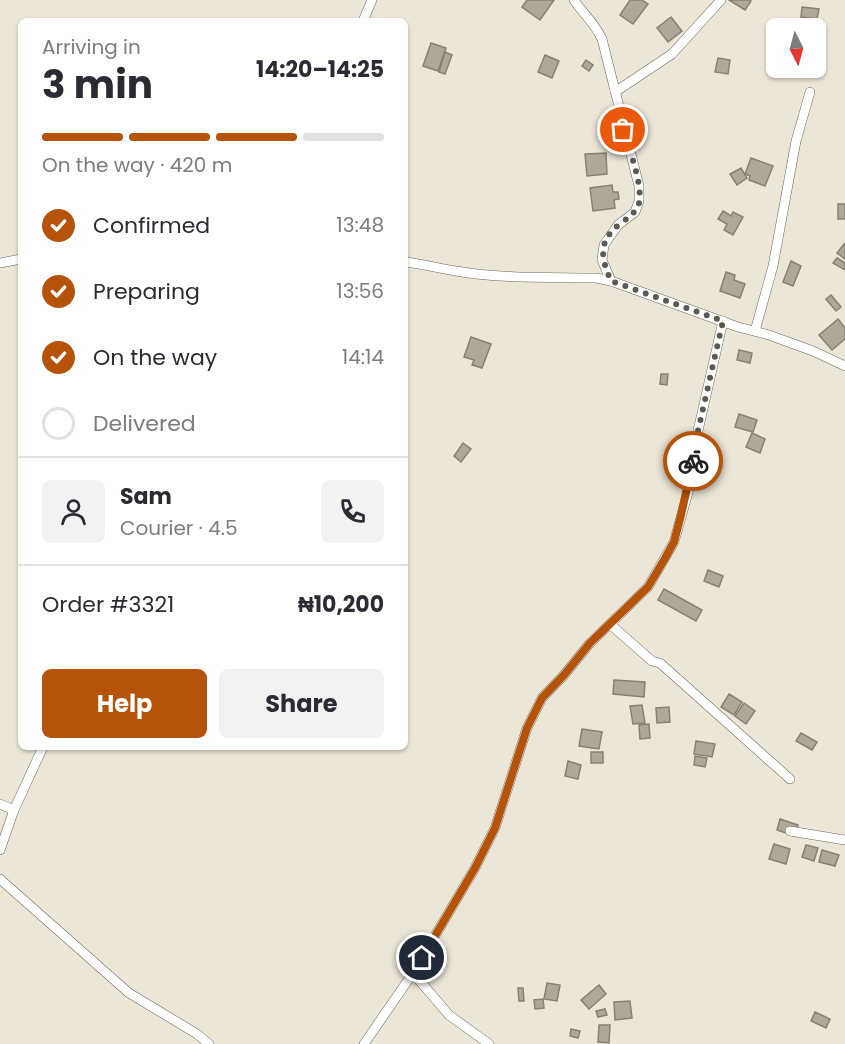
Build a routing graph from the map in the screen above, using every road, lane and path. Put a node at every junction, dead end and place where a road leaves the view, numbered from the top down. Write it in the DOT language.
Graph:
graph roads {
  1 [pos="372,0"];
  2 [pos="573,0"];
  3 [pos="721,0"];
  4 [pos="364,18"];
  5 [pos="615,92"];
  6 [pos="810,92"];
  7 [pos="18,260"];
  8 [pos="408,262"];
  9 [pos="0,263"];
  10 [pos="611,281"];
  11 [pos="723,321"];
  12 [pos="755,331"];
  13 [pos="845,366"];
  14 [pos="611,625"];
  15 [pos="42,750"];
  16 [pos="790,778"];
  17 [pos="0,804"];
  18 [pos="14,810"];
  19 [pos="790,831"];
  20 [pos="845,840"];
  21 [pos="0,850"];
  22 [pos="0,879"];
  23 [pos="413,973"];
  24 [pos="209,1044"];
  25 [pos="364,1044"];
  26 [pos="489,1044"];
  1 -- 4 [label="street"];
  2 -- 5 [label="street"];
  3 -- 5 [label="street"];
  5 -- 10 [label="street"];
  6 -- 12 [label="street"];
  7 -- 9 [label="street"];
  8 -- 10 [label="street"];
  10 -- 11 [label="street"];
  11 -- 12 [label="street"];
  11 -- 14 [label="street"];
  12 -- 13 [label="street"];
  14 -- 16 [label="street"];
  14 -- 23 [label="street"];
  15 -- 18 [label="street"];
  17 -- 18 [label="street"];
  18 -- 21 [label="street"];
  19 -- 20 [label="street"];
  22 -- 24 [label="street"];
  23 -- 25 [label="street"];
  23 -- 26 [label="street"];
}
